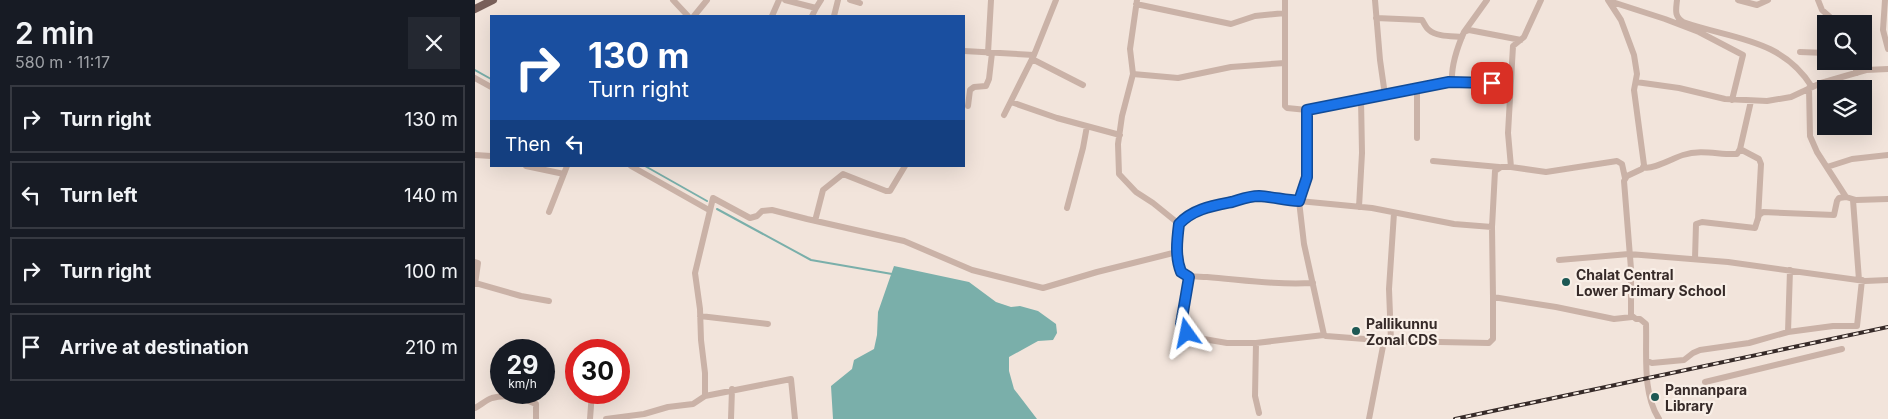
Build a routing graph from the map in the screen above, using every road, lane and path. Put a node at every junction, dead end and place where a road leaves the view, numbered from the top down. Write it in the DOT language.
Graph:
graph roads {
  1 [pos="493,0"];
  2 [pos="673,0"];
  3 [pos="707,0"];
  4 [pos="779,0"];
  5 [pos="785,0"];
  6 [pos="821,0"];
  7 [pos="838,0"];
  8 [pos="850,0"];
  9 [pos="991,0"];
  10 [pos="1055,0"];
  11 [pos="1285,0"];
  12 [pos="1375,0"];
  13 [pos="1487,0"];
  14 [pos="1541,0"];
  15 [pos="1677,0"];
  16 [pos="1738,0"];
  17 [pos="1768,0"];
  18 [pos="1818,0"];
  19 [pos="1885,0"];
  20 [pos="1608,1"];
  21 [pos="1136,2"];
  22 [pos="860,3"];
  23 [pos="816,8"];
  24 [pos="475,9"];
  25 [pos="1285,13"];
  26 [pos="687,15"];
  27 [pos="695,15"];
  28 [pos="772,15"];
  29 [pos="812,15"];
  30 [pos="834,15"];
  31 [pos="1828,15"];
  32 [pos="1886,16"];
  33 [pos="1376,18"];
  34 [pos="1463,34"];
  35 [pos="1521,40"];
  36 [pos="1888,49"];
  37 [pos="965,51"];
  38 [pos="1800,52"];
  39 [pos="990,53"];
  40 [pos="1817,53"];
  41 [pos="1033,57"];
  42 [pos="1285,63"];
  43 [pos="1888,69"];
  44 [pos="1856,70"];
  45 [pos="1857,73"];
  46 [pos="1133,74"];
  47 [pos="476,80"];
  48 [pos="1452,82"];
  49 [pos="1636,82"];
  50 [pos="1510,84"];
  51 [pos="1083,85"];
  52 [pos="490,87"];
  53 [pos="1811,88"];
  54 [pos="1417,89"];
  55 [pos="1385,95"];
  56 [pos="1361,99"];
  57 [pos="1732,100"];
  58 [pos="1751,101"];
  59 [pos="1011,102"];
  60 [pos="968,106"];
  61 [pos="1307,110"];
  62 [pos="1004,115"];
  63 [pos="1087,126"];
  64 [pos="1119,135"];
  65 [pos="1417,138"];
  66 [pos="1740,149"];
  67 [pos="475,155"];
  68 [pos="1888,155"];
  69 [pos="490,156"];
  70 [pos="1433,162"];
  71 [pos="531,167"];
  72 [pos="567,167"];
  73 [pos="633,167"];
  74 [pos="904,167"];
  75 [pos="1643,167"];
  76 [pos="1827,167"];
  77 [pos="1499,168"];
  78 [pos="1511,168"];
  79 [pos="564,174"];
  80 [pos="1625,178"];
  81 [pos="1849,199"];
  82 [pos="1888,199"];
  83 [pos="1299,201"];
  84 [pos="1359,207"];
  85 [pos="1067,208"];
  86 [pos="709,210"];
  87 [pos="549,212"];
  88 [pos="1394,213"];
  89 [pos="1758,220"];
  90 [pos="815,221"];
  91 [pos="1179,224"];
  92 [pos="1492,227"];
  93 [pos="1177,252"];
  94 [pos="1629,254"];
  95 [pos="1695,259"];
  96 [pos="1559,260"];
  97 [pos="475,262"];
  98 [pos="1790,270"];
  99 [pos="1189,277"];
  100 [pos="1860,280"];
  101 [pos="1888,280"];
  102 [pos="475,283"];
  103 [pos="1313,283"];
  104 [pos="1493,297"];
  105 [pos="549,300"];
  106 [pos="701,316"];
  107 [pos="1632,317"];
  108 [pos="768,324"];
  109 [pos="1788,332"];
  110 [pos="1324,335"];
  111 [pos="1383,341"];
  112 [pos="1391,341"];
  113 [pos="1256,343"];
  114 [pos="1843,349"];
  115 [pos="1647,361"];
  116 [pos="1705,382"];
  117 [pos="732,389"];
  118 [pos="705,396"];
  119 [pos="591,404"];
  120 [pos="475,408"];
  121 [pos="1259,414"];
  122 [pos="536,419"];
  123 [pos="590,419"];
  124 [pos="606,419"];
  125 [pos="731,419"];
  126 [pos="795,419"];
  127 [pos="1369,419"];
  128 [pos="1659,419"];
  1 -- 24 [label="main road"];
  2 -- 26 [label="street"];
  3 -- 27 [label="street"];
  4 -- 28 [label="street"];
  5 -- 23 [label="street"];
  6 -- 23 [label="street"];
  7 -- 30 [label="street"];
  8 -- 22 [label="street"];
  9 -- 39 [label="street"];
  10 -- 41 [label="street"];
  11 -- 25 [label="street"];
  12 -- 33 [label="street"];
  13 -- 34 [label="street"];
  14 -- 35 [label="street"];
  15 -- 53 [label="street"];
  16 -- 17 [label="street"];
  18 -- 31 [label="street"];
  19 -- 32 [label="street"];
  20 -- 49 [label="street"];
  20 -- 57 [label="street"];
  21 -- 25 [label="street"];
  21 -- 46 [label="street"];
  23 -- 29 [label="street"];
  25 -- 42 [label="street"];
  32 -- 36 [label="street"];
  33 -- 34 [label="street"];
  33 -- 55 [label="street"];
  34 -- 35 [label="street"];
  34 -- 48 [label="street"];
  35 -- 50 [label="street"];
  37 -- 39 [label="street"];
  38 -- 40 [label="street"];
  39 -- 41 [label="street"];
  39 -- 60 [label="street"];
  41 -- 51 [label="street"];
  41 -- 59 [label="street"];
  42 -- 46 [label="street"];
  42 -- 61 [label="street"];
  43 -- 45 [label="street"];
  44 -- 45 [label="street"];
  45 -- 53 [label="street"];
  46 -- 64 [label="street"];
  47 -- 52 [label="street"];
  48 -- 50 [label="street"];
  48 -- 54 [label="street"];
  49 -- 57 [label="street"];
  49 -- 75 [label="street"];
  50 -- 78 [label="street"];
  53 -- 58 [label="street"];
  53 -- 76 [label="street"];
  54 -- 55 [label="street"];
  54 -- 65 [label="street"];
  55 -- 56 [label="street"];
  56 -- 61 [label="street"];
  56 -- 84 [label="street"];
  57 -- 58 [label="street"];
  58 -- 66 [label="street"];
  59 -- 62 [label="street"];
  59 -- 63 [label="street"];
  61 -- 83 [label="street"];
  63 -- 64 [label="street"];
  63 -- 85 [label="street"];
  64 -- 91 [label="street"];
  66 -- 75 [label="street"];
  66 -- 89 [label="street"];
  67 -- 69 [label="street"];
  68 -- 76 [label="street"];
  70 -- 77 [label="street"];
  71 -- 79 [label="street"];
  72 -- 79 [label="street"];
  73 -- 86 [label="street"];
  74 -- 90 [label="street"];
  75 -- 80 [label="street"];
  76 -- 81 [label="street"];
  77 -- 78 [label="street"];
  77 -- 92 [label="street"];
  78 -- 80 [label="street"];
  79 -- 87 [label="street"];
  80 -- 94 [label="street"];
  81 -- 82 [label="street"];
  81 -- 89 [label="street"];
  81 -- 100 [label="street"];
  83 -- 84 [label="street"];
  83 -- 91 [label="street"];
  83 -- 103 [label="street"];
  84 -- 88 [label="street"];
  86 -- 90 [label="street"];
  86 -- 106 [label="street"];
  88 -- 92 [label="street"];
  88 -- 112 [label="street"];
  89 -- 95 [label="street"];
  90 -- 93 [label="street"];
  91 -- 93 [label="street"];
  92 -- 104 [label="street"];
  93 -- 99 [label="street"];
  94 -- 95 [label="street"];
  94 -- 96 [label="street"];
  94 -- 107 [label="street"];
  95 -- 98 [label="street"];
  97 -- 102 [label="street"];
  98 -- 100 [label="street"];
  98 -- 109 [label="street"];
  99 -- 103 [label="street"];
  99 -- 113 [label="street"];
  100 -- 101 [label="street"];
  100 -- 109 [label="street"];
  102 -- 105 [label="street"];
  103 -- 110 [label="street"];
  104 -- 107 [label="street"];
  104 -- 112 [label="street"];
  106 -- 108 [label="street"];
  106 -- 118 [label="street"];
  107 -- 115 [label="street"];
  109 -- 115 [label="street"];
  110 -- 111 [label="street"];
  110 -- 113 [label="street"];
  111 -- 112 [label="street"];
  111 -- 127 [label="street"];
  113 -- 121 [label="street"];
  114 -- 116 [label="street"];
  115 -- 128 [label="street"];
  117 -- 118 [label="street"];
  117 -- 125 [label="street"];
  117 -- 126 [label="street"];
  118 -- 124 [label="street"];
  119 -- 123 [label="street"];
  120 -- 122 [label="street"];
}
